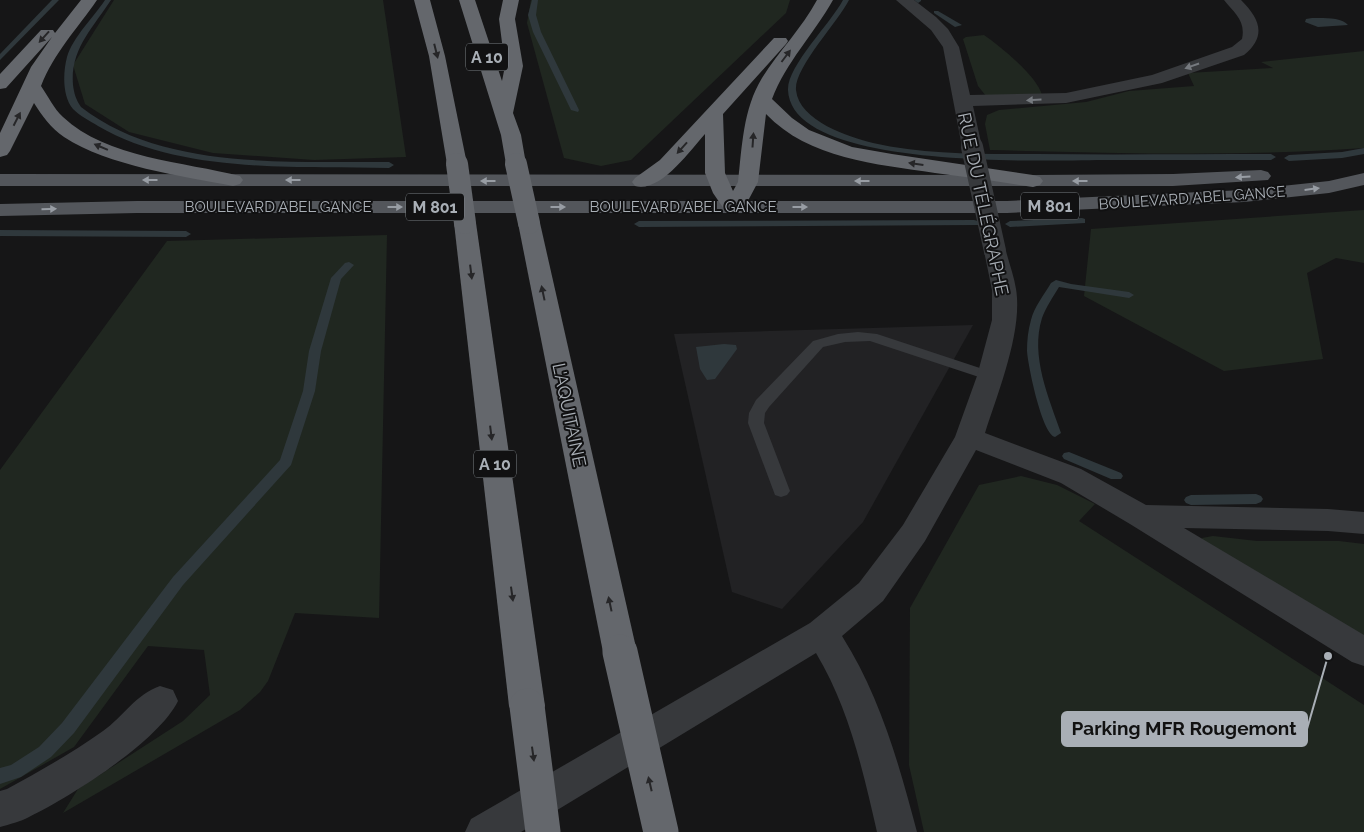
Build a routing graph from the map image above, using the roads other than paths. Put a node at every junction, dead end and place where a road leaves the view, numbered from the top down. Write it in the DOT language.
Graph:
graph roads {
  1 [pos="76,0"];
  2 [pos="89,0"];
  3 [pos="467,0"];
  4 [pos="511,0"];
  5 [pos="810,0"];
  6 [pos="825,0"];
  7 [pos="904,0"];
  8 [pos="1232,0"];
  9 [pos="421,1"];
  10 [pos="0,84"];
  11 [pos="32,86"];
  12 [pos="762,98"];
  13 [pos="962,101"];
  14 [pos="714,112"];
  15 [pos="505,115"];
  16 [pos="0,151"];
  17 [pos="1364,170"];
  18 [pos="1364,179"];
  19 [pos="0,180"];
  20 [pos="233,180"];
  21 [pos="1034,181"];
  22 [pos="642,182"];
  23 [pos="717,182"];
  24 [pos="748,182"];
  25 [pos="734,207"];
  26 [pos="0,210"];
  27 [pos="990,376"];
  28 [pos="969,438"];
  29 [pos="782,491"];
  30 [pos="1141,516"];
  31 [pos="1364,523"];
  32 [pos="822,633"];
  33 [pos="1364,652"];
  34 [pos="160,701"];
  35 [pos="0,809"];
  36 [pos="485,832"];
  37 [pos="543,832"];
  38 [pos="661,832"];
  39 [pos="897,832"];
  1 -- 10 [label="highway, one-way"];
  2 -- 11 [label="highway"];
  3 -- 15 [label="highway, L'AQUITAINE / A 10"];
  4 -- 15 [label="highway"];
  5 -- 14 [label="highway"];
  12 -- 6 [label="highway, one-way"];
  7 -- 13 [label="street, RUE DU TÉLÉGRAPHE"];
  8 -- 13 [label="street, RUE DU TÉLÉGRAPHE, one-way"];
  9 -- 37 [label="highway, A 10, one-way, bridge"];
  16 -- 11 [label="highway, one-way"];
  20 -- 11 [label="highway, one-way"];
  21 -- 12 [label="highway, one-way"];
  24 -- 12 [label="highway, one-way"];
  13 -- 27 [label="street, RUE DU TÉLÉGRAPHE, bridge"];
  14 -- 22 [label="highway, one-way"];
  14 -- 23 [label="highway"];
  38 -- 15 [label="highway, L'AQUITAINE / A 10, one-way, bridge"];
  17 -- 21 [label="main road, BOULEVARD ABEL GANCE / M 801, one-way"];
  25 -- 18 [label="main road, BOULEVARD ABEL GANCE / M 801, one-way"];
  20 -- 19 [label="main road, BOULEVARD ABEL GANCE / M 801, one-way"];
  22 -- 20 [label="main road, BOULEVARD ABEL GANCE / M 801, one-way"];
  21 -- 24 [label="main road, BOULEVARD ABEL GANCE / M 801, one-way"];
  22 -- 23 [label="main road, BOULEVARD ABEL GANCE / M 801"];
  23 -- 24 [label="main road, BOULEVARD ABEL GANCE / M 801"];
  23 -- 25 [label="highway"];
  24 -- 25 [label="highway"];
  26 -- 25 [label="main road, BOULEVARD ABEL GANCE / M 801, one-way"];
  27 -- 28 [label="street, RUE DU TÉLÉGRAPHE"];
  27 -- 29 [label="lane"];
  28 -- 30 [label="street"];
  28 -- 32 [label="street, RUE DU TÉLÉGRAPHE"];
  30 -- 31 [label="street"];
  30 -- 33 [label="street"];
  32 -- 36 [label="street, RUE DU TÉLÉGRAPHE"];
  32 -- 39 [label="street"];
  34 -- 35 [label="street"];
}
